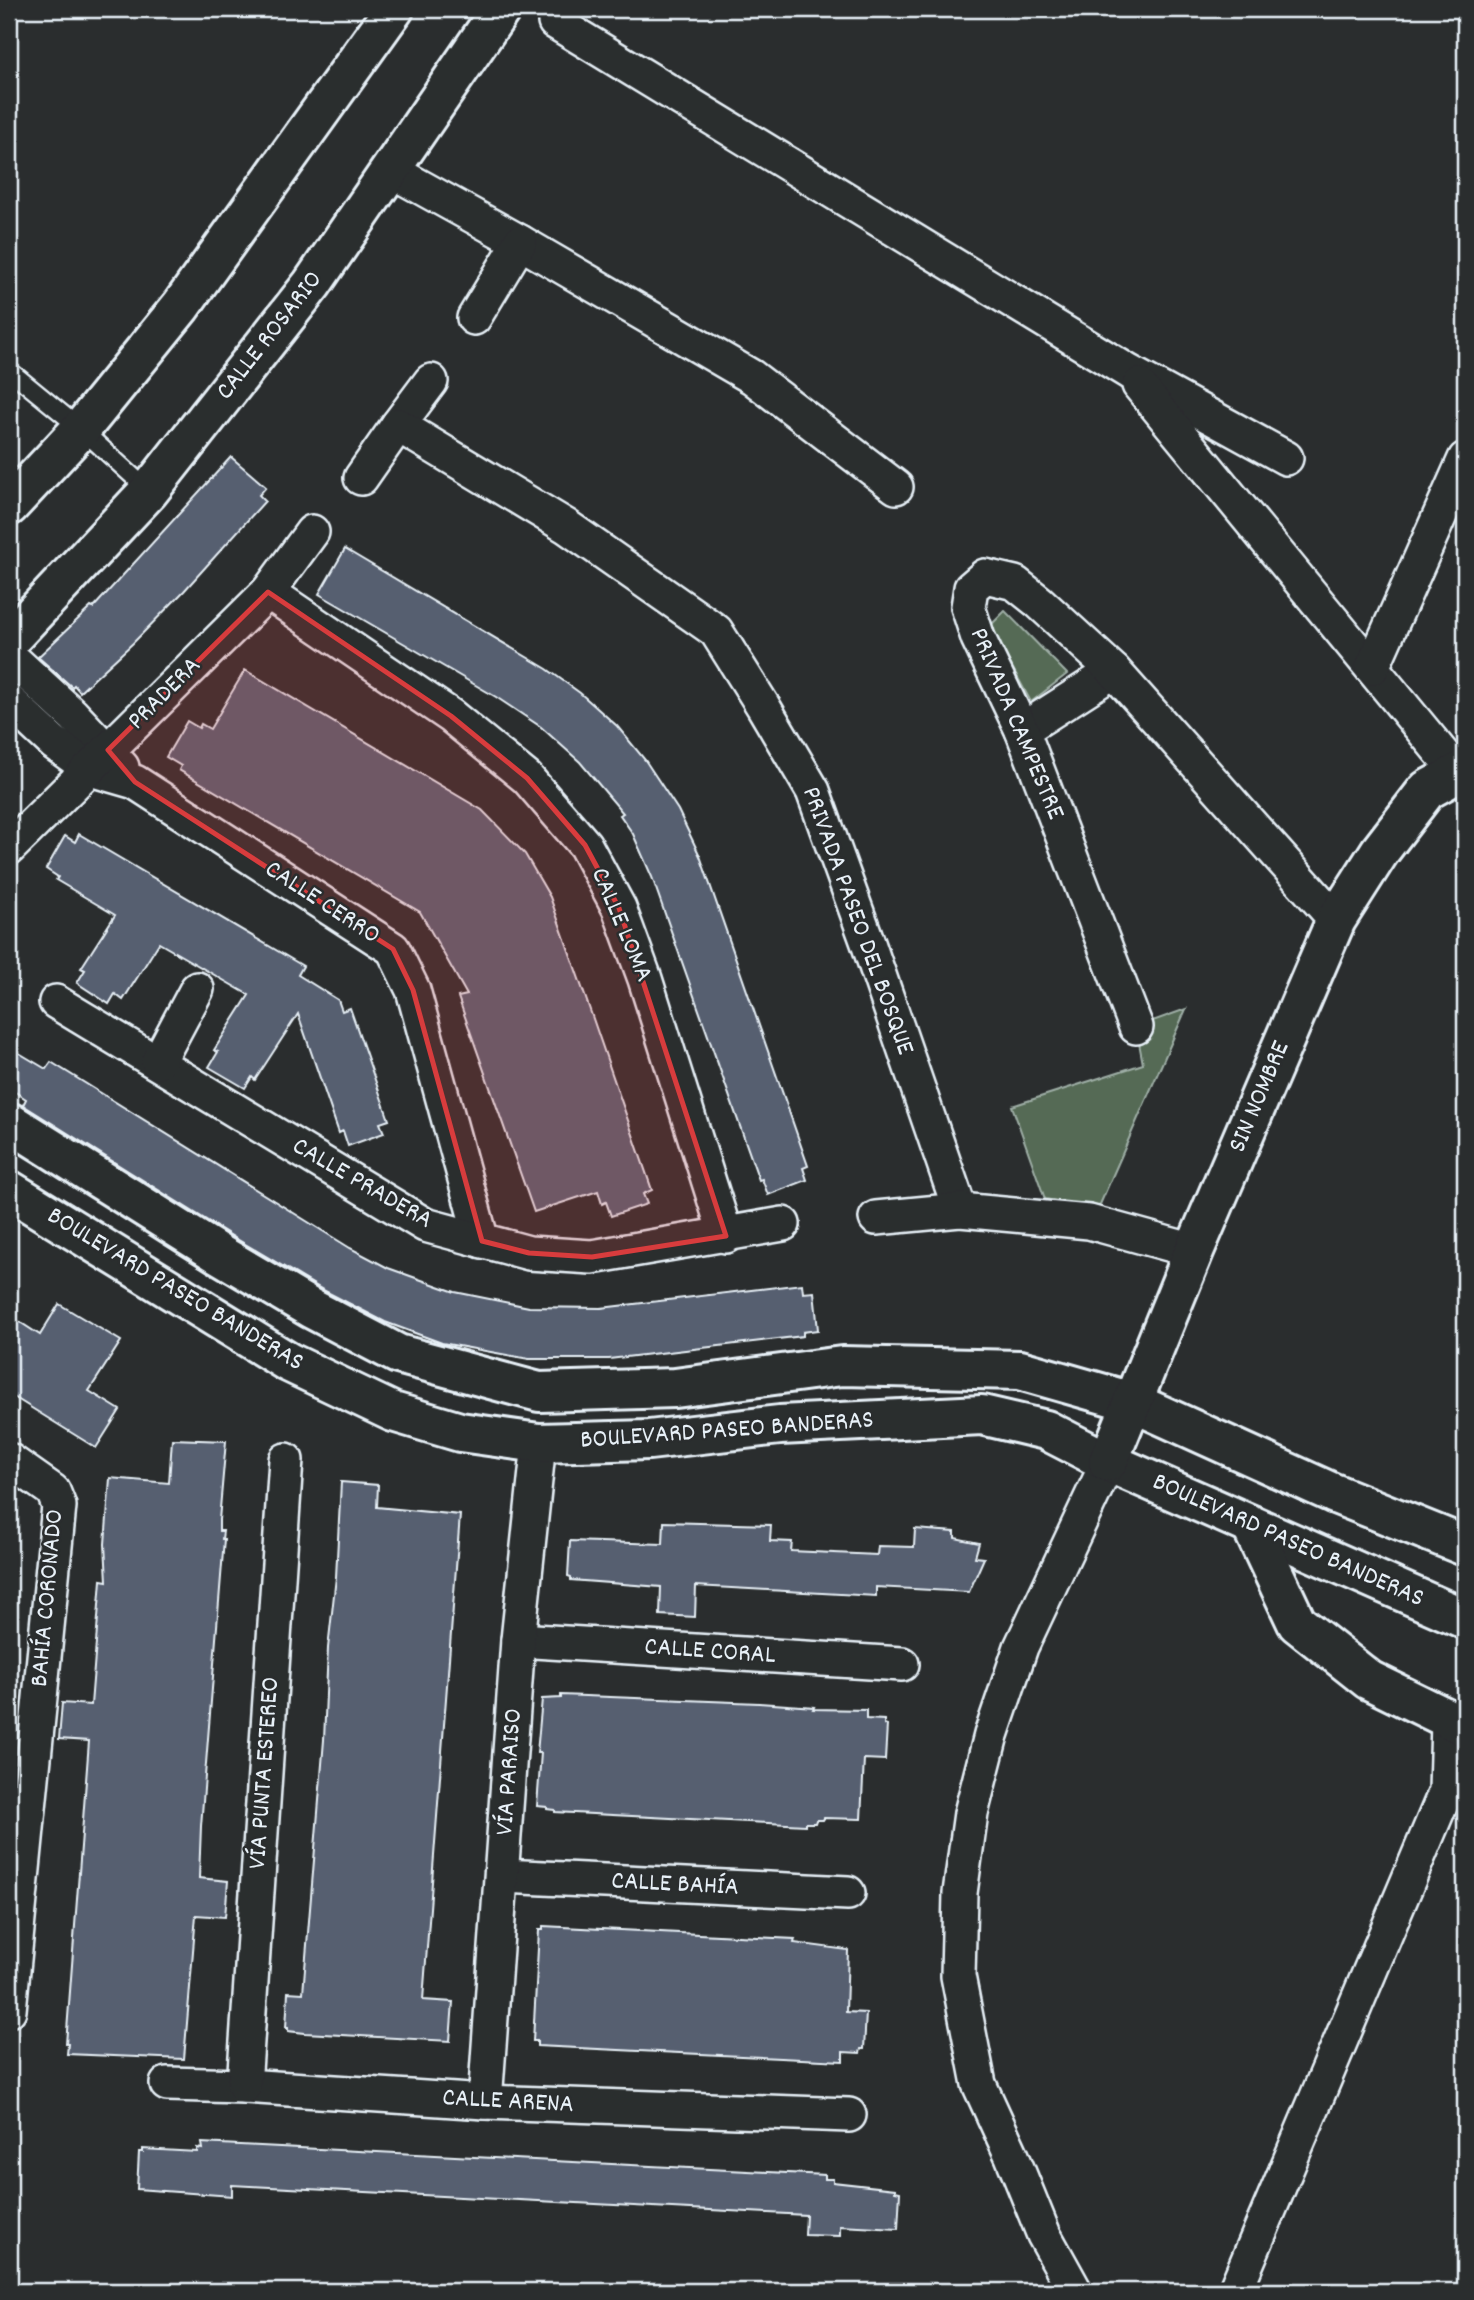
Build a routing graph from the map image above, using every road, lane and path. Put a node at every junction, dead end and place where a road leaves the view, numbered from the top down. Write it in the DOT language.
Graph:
graph roads {
  1 [pos="394,9"];
  2 [pos="501,9"];
  3 [pos="555,22"];
  4 [pos="390,170"];
  5 [pos="520,242"];
  6 [pos="474,318"];
  7 [pos="9,370"];
  8 [pos="1129,372"];
  9 [pos="431,381"];
  10 [pos="398,425"];
  11 [pos="81,429"];
  12 [pos="1286,458"];
  13 [pos="1465,459"];
  14 [pos="361,478"];
  15 [pos="896,487"];
  16 [pos="149,491"];
  17 [pos="9,506"];
  18 [pos="312,532"];
  19 [pos="268,592"];
  20 [pos="9,640"];
  21 [pos="9,656"];
  22 [pos="1372,668"];
  23 [pos="1114,671"];
  24 [pos="9,701"];
  25 [pos="1022,730"];
  26 [pos="99,759"];
  27 [pos="1462,771"];
  28 [pos="9,848"];
  29 [pos="1336,920"];
  30 [pos="197,989"];
  31 [pos="56,1002"];
  32 [pos="1136,1027"];
  33 [pos="158,1062"];
  34 [pos="9,1122"];
  35 [pos="9,1190"];
  36 [pos="960,1210"];
  37 [pos="876,1218"];
  38 [pos="783,1224"];
  39 [pos="726,1236"];
  40 [pos="482,1241"];
  41 [pos="1194,1251"];
  42 [pos="1132,1402"];
  43 [pos="540,1443"];
  44 [pos="9,1460"];
  45 [pos="286,1460"];
  46 [pos="1108,1462"];
  47 [pos="1251,1525"];
  48 [pos="1465,1546"];
  49 [pos="1465,1619"];
  50 [pos="519,1640"];
  51 [pos="902,1664"];
  52 [pos="1457,1724"];
  53 [pos="1456,1784"];
  54 [pos="503,1876"];
  55 [pos="848,1893"];
  56 [pos="9,2010"];
  57 [pos="167,2084"];
  58 [pos="244,2086"];
  59 [pos="485,2102"];
  60 [pos="849,2115"];
  61 [pos="1075,2291"];
  62 [pos="1235,2291"];
  1 -- 11 [label="main road"];
  2 -- 4 [label="main road, CALLE ROSARIO"];
  3 -- 8 [label="street"];
  4 -- 5 [label="street"];
  4 -- 16 [label="main road, CALLE ROSARIO"];
  5 -- 6 [label="street"];
  5 -- 15 [label="street"];
  7 -- 11 [label="lane"];
  8 -- 12 [label="street"];
  8 -- 22 [label="street"];
  9 -- 10 [label="street"];
  10 -- 14 [label="street"];
  10 -- 36 [label="street, PRIVADA PASEO DEL BOSQUE"];
  11 -- 16 [label="lane"];
  11 -- 17 [label="main road"];
  13 -- 22 [label="street"];
  16 -- 20 [label="main road, CALLE ROSARIO"];
  18 -- 19 [label="street, PRADERA"];
  19 -- 26 [label="street, PRADERA"];
  19 -- 39 [label="street, CALLE LOMA"];
  21 -- 26 [label="street, CALLE CERRO"];
  22 -- 27 [label="street"];
  23 -- 25 [label="street"];
  23 -- 25 [label="street, PRIVADA CAMPESTRE"];
  23 -- 29 [label="street, PRIVADA CAMPESTRE"];
  24 -- 26 [label="street, CALLE CERRO"];
  25 -- 32 [label="street, PRIVADA CAMPESTRE"];
  26 -- 28 [label="street, PRADERA"];
  26 -- 40 [label="street, CALLE CERRO"];
  27 -- 29 [label="main road, SIN NOMBRE"];
  29 -- 41 [label="main road, SIN NOMBRE"];
  30 -- 33 [label="street"];
  31 -- 33 [label="street, CALLE PRADERA"];
  33 -- 40 [label="street, CALLE PRADERA"];
  34 -- 42 [label="main road, BOULEVARD PASEO BANDERAS"];
  35 -- 43 [label="main road, BOULEVARD PASEO BANDERAS"];
  36 -- 37 [label="street"];
  36 -- 41 [label="street"];
  38 -- 39 [label="street, CALLE PRADERA"];
  39 -- 40 [label="street, CALLE PRADERA"];
  41 -- 42 [label="main road, SIN NOMBRE"];
  42 -- 46 [label="main road, SIN NOMBRE"];
  42 -- 48 [label="main road, BOULEVARD PASEO BANDERAS"];
  43 -- 46 [label="main road, BOULEVARD PASEO BANDERAS"];
  43 -- 50 [label="street, VÍA PARAISO"];
  44 -- 56 [label="street, BAHÍA CORONADO"];
  45 -- 58 [label="street, VÍA PUNTA ESTEREO"];
  46 -- 47 [label="main road, BOULEVARD PASEO BANDERAS"];
  46 -- 61 [label="street"];
  47 -- 49 [label="main road, BOULEVARD PASEO BANDERAS"];
  47 -- 52 [label="main road"];
  50 -- 51 [label="street, CALLE CORAL"];
  50 -- 54 [label="street, VÍA PARAISO"];
  52 -- 53 [label="street"];
  53 -- 62 [label="street"];
  54 -- 55 [label="street, CALLE BAHÍA"];
  54 -- 59 [label="street, VÍA PARAISO"];
  57 -- 58 [label="street, CALLE ARENA"];
  58 -- 59 [label="street, CALLE ARENA"];
  59 -- 60 [label="street, CALLE ARENA"];
}
